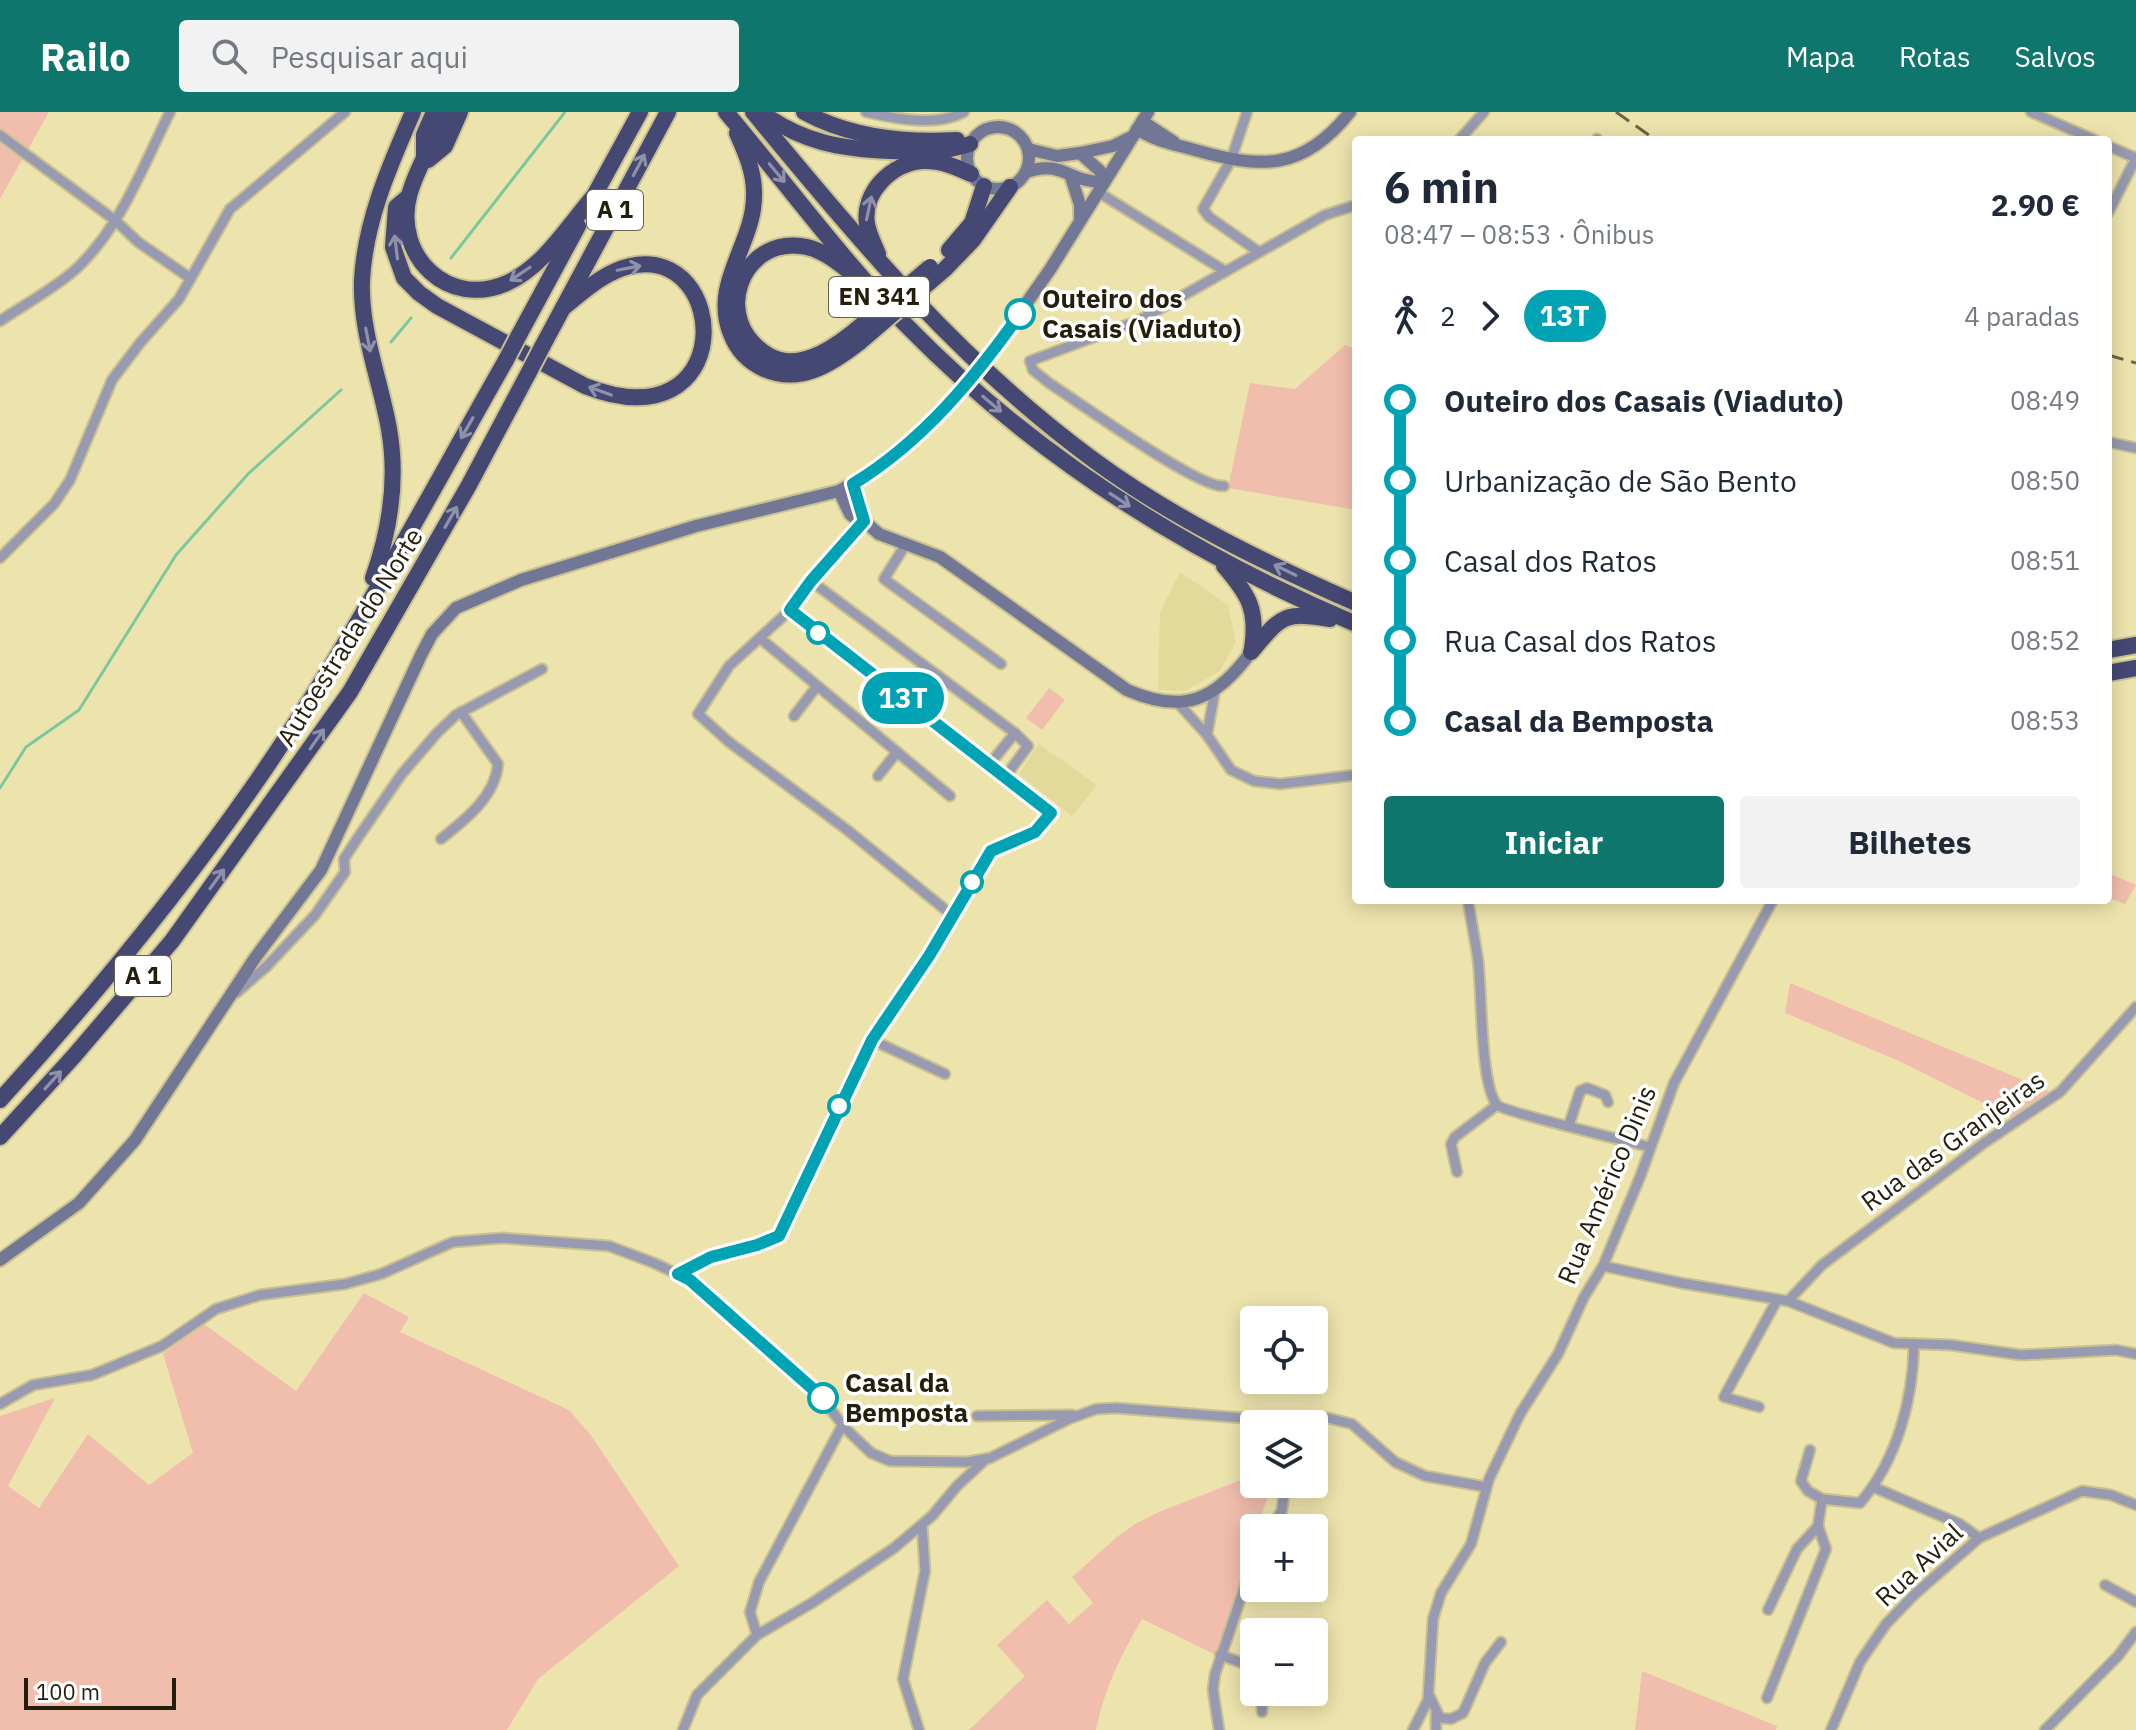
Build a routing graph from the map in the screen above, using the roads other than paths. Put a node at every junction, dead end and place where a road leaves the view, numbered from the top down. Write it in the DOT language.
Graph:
graph roads {
  1 [pos="170,112"];
  2 [pos="345,112"];
  3 [pos="401,112"];
  4 [pos="413,112"];
  5 [pos="425,112"];
  6 [pos="434,112"];
  7 [pos="447,112"];
  8 [pos="460,112"];
  9 [pos="640,112"];
  10 [pos="668,112"];
  11 [pos="753,112"];
  12 [pos="761,112"];
  13 [pos="804,112"];
  14 [pos="866,112"];
  15 [pos="964,112"];
  16 [pos="1156,112"];
  17 [pos="1247,112"];
  18 [pos="1350,112"];
  19 [pos="1484,112"];
  20 [pos="2031,112"];
  21 [pos="727,113"];
  22 [pos="1140,125"];
  23 [pos="0,135"];
  24 [pos="1463,136"];
  25 [pos="2086,136"];
  26 [pos="1162,137"];
  27 [pos="972,141"];
  28 [pos="2112,148"];
  29 [pos="1028,149"];
  30 [pos="1125,149"];
  31 [pos="397,150"];
  32 [pos="1080,153"];
  33 [pos="2136,158"];
  34 [pos="1236,161"];
  35 [pos="423,164"];
  36 [pos="1026,172"];
  37 [pos="1071,177"];
  38 [pos="977,180"];
  39 [pos="1010,187"];
  40 [pos="1101,187"];
  41 [pos="409,196"];
  42 [pos="593,197"];
  43 [pos="2112,205"];
  44 [pos="1352,206"];
  45 [pos="1080,220"];
  46 [pos="116,221"];
  47 [pos="1259,252"];
  48 [pos="941,265"];
  49 [pos="1225,271"];
  50 [pos="190,278"];
  51 [pos="894,279"];
  52 [pos="877,294"];
  53 [pos="563,308"];
  54 [pos="0,321"];
  55 [pos="856,338"];
  56 [pos="2112,443"];
  57 [pos="2136,448"];
  58 [pos="853,484"];
  59 [pos="1224,486"];
  60 [pos="839,491"];
  61 [pos="864,521"];
  62 [pos="906,544"];
  63 [pos="0,558"];
  64 [pos="1217,559"];
  65 [pos="811,581"];
  66 [pos="1352,601"];
  67 [pos="790,610"];
  68 [pos="357,621"];
  69 [pos="1352,622"];
  70 [pos="1352,623"];
  71 [pos="761,639"];
  72 [pos="2136,645"];
  73 [pos="2112,649"];
  74 [pos="1251,652"];
  75 [pos="1001,664"];
  76 [pos="2136,668"];
  77 [pos="542,669"];
  78 [pos="2112,672"];
  79 [pos="817,686"];
  80 [pos="1215,690"];
  81 [pos="1177,702"];
  82 [pos="461,712"];
  83 [pos="1210,712"];
  84 [pos="794,716"];
  85 [pos="1192,719"];
  86 [pos="1015,733"];
  87 [pos="1207,735"];
  88 [pos="897,752"];
  89 [pos="989,765"];
  90 [pos="1352,775"];
  91 [pos="878,776"];
  92 [pos="1005,777"];
  93 [pos="950,796"];
  94 [pos="441,839"];
  95 [pos="332,850"];
  96 [pos="344,859"];
  97 [pos="1469,904"];
  98 [pos="1771,904"];
  99 [pos="952,915"];
  100 [pos="223,1007"];
  101 [pos="2136,1007"];
  102 [pos="872,1040"];
  103 [pos="945,1074"];
  104 [pos="0,1100"];
  105 [pos="1608,1102"];
  106 [pos="1497,1105"];
  107 [pos="1569,1125"];
  108 [pos="0,1137"];
  109 [pos="1650,1147"];
  110 [pos="1457,1172"];
  111 [pos="0,1260"];
  112 [pos="1603,1266"];
  113 [pos="678,1274"];
  114 [pos="1783,1301"];
  115 [pos="1914,1344"];
  116 [pos="2136,1354"];
  117 [pos="0,1404"];
  118 [pos="1759,1407"];
  119 [pos="1084,1414"];
  120 [pos="977,1416"];
  121 [pos="1240,1418"];
  122 [pos="1328,1418"];
  123 [pos="843,1424"];
  124 [pos="1810,1450"];
  125 [pos="988,1458"];
  126 [pos="1486,1487"];
  127 [pos="1873,1487"];
  128 [pos="1822,1499"];
  129 [pos="2136,1505"];
  130 [pos="922,1525"];
  131 [pos="1818,1526"];
  132 [pos="1979,1538"];
  133 [pos="2105,1585"];
  134 [pos="1240,1599"];
  135 [pos="2136,1602"];
  136 [pos="1768,1610"];
  137 [pos="2136,1632"];
  138 [pos="757,1635"];
  139 [pos="1501,1642"];
  140 [pos="1220,1655"];
  141 [pos="1240,1662"];
  142 [pos="1429,1695"];
  143 [pos="1767,1698"];
  144 [pos="1262,1706"];
  145 [pos="1262,1712"];
  146 [pos="1436,1713"];
  147 [pos="683,1730"];
  148 [pos="919,1730"];
  149 [pos="1219,1730"];
  150 [pos="1413,1730"];
  151 [pos="1436,1730"];
  152 [pos="1831,1730"];
  153 [pos="2045,1730"];
  1 -- 46 [label="street"];
  2 -- 50 [label="street"];
  3 -- 31 [label="highway"];
  4 -- 31 [label="highway"];
  5 -- 31 [label="highway"];
  6 -- 35 [label="highway"];
  7 -- 35 [label="highway"];
  8 -- 35 [label="highway"];
  9 -- 42 [label="highway, Autoestrada do Norte / A 1"];
  53 -- 10 [label="highway, Autoestrada do Norte / A 1, one-way"];
  11 -- 51 [label="highway, EN 341"];
  12 -- 27 [label="highway"];
  13 -- 27 [label="highway"];
  14 -- 15 [label="street"];
  16 -- 26 [label="main road"];
  17 -- 34 [label="street"];
  18 -- 34 [label="main road"];
  19 -- 24 [label="street"];
  20 -- 25 [label="street"];
  21 -- 52 [label="highway, EN 341, one-way"];
  21 -- 55 [label="highway"];
  22 -- 26 [label="main road"];
  22 -- 30 [label="main road"];
  22 -- 32 [label="main road"];
  23 -- 46 [label="street"];
  26 -- 30 [label="main road"];
  26 -- 34 [label="main road"];
  27 -- 29 [label="main road"];
  27 -- 38 [label="main road"];
  28 -- 33 [label="street"];
  29 -- 32 [label="main road"];
  29 -- 36 [label="main road"];
  30 -- 40 [label="main road"];
  31 -- 68 [label="highway, one-way"];
  32 -- 40 [label="main road"];
  33 -- 43 [label="street"];
  34 -- 47 [label="street"];
  35 -- 41 [label="highway"];
  36 -- 37 [label="main road"];
  36 -- 39 [label="main road"];
  37 -- 40 [label="main road"];
  37 -- 45 [label="main road"];
  38 -- 39 [label="main road"];
  38 -- 48 [label="highway"];
  51 -- 38 [label="highway, one-way"];
  39 -- 48 [label="highway"];
  40 -- 45 [label="main road"];
  40 -- 49 [label="street"];
  42 -- 41 [label="highway, one-way"];
  53 -- 41 [label="highway, one-way"];
  42 -- 68 [label="highway, Autoestrada do Norte / A 1, one-way, bridge"];
  44 -- 47 [label="street"];
  45 -- 58 [label="main road, bridge"];
  46 -- 50 [label="street"];
  46 -- 54 [label="street"];
  47 -- 49 [label="street"];
  48 -- 55 [label="highway, bridge"];
  49 -- 59 [label="street"];
  50 -- 63 [label="street"];
  66 -- 51 [label="highway, EN 341, one-way"];
  52 -- 55 [label="highway"];
  52 -- 64 [label="highway, EN 341, one-way"];
  108 -- 53 [label="highway, Autoestrada do Norte / A 1, one-way, bridge"];
  56 -- 57 [label="street"];
  58 -- 60 [label="main road"];
  58 -- 61 [label="main road"];
  60 -- 61 [label="main road"];
  60 -- 95 [label="main road"];
  61 -- 62 [label="main road"];
  61 -- 65 [label="street"];
  62 -- 75 [label="street"];
  62 -- 81 [label="main road"];
  64 -- 69 [label="highway, EN 341"];
  64 -- 74 [label="highway"];
  65 -- 67 [label="street"];
  65 -- 86 [label="street"];
  67 -- 71 [label="street"];
  67 -- 89 [label="street"];
  68 -- 104 [label="highway, Autoestrada do Norte / A 1"];
  70 -- 74 [label="highway"];
  71 -- 79 [label="street"];
  71 -- 99 [label="street"];
  72 -- 73 [label="highway"];
  74 -- 80 [label="main road"];
  76 -- 78 [label="highway"];
  77 -- 82 [label="street"];
  79 -- 84 [label="street"];
  79 -- 88 [label="street"];
  80 -- 81 [label="main road"];
  80 -- 83 [label="street"];
  81 -- 85 [label="street"];
  82 -- 94 [label="street"];
  82 -- 96 [label="street"];
  83 -- 85 [label="street"];
  83 -- 87 [label="street"];
  85 -- 87 [label="street"];
  86 -- 89 [label="street"];
  86 -- 92 [label="street"];
  87 -- 90 [label="street"];
  88 -- 91 [label="street"];
  88 -- 93 [label="street"];
  89 -- 92 [label="street"];
  92 -- 99 [label="street"];
  95 -- 96 [label="street"];
  95 -- 100 [label="main road"];
  96 -- 100 [label="street"];
  97 -- 106 [label="street"];
  98 -- 109 [label="street, Rua Américo Dinis"];
  99 -- 102 [label="street"];
  100 -- 111 [label="main road"];
  101 -- 114 [label="street, Rua das Granjeiras"];
  102 -- 103 [label="street"];
  102 -- 113 [label="street"];
  105 -- 107 [label="street"];
  106 -- 107 [label="street"];
  106 -- 110 [label="street"];
  107 -- 109 [label="street"];
  109 -- 112 [label="street, Rua Américo Dinis"];
  112 -- 114 [label="street"];
  112 -- 126 [label="street, Rua Américo Dinis"];
  113 -- 117 [label="street"];
  113 -- 123 [label="street"];
  114 -- 115 [label="street"];
  114 -- 118 [label="street, Rua das Granjeiras"];
  115 -- 116 [label="street"];
  115 -- 127 [label="street"];
  119 -- 120 [label="street"];
  119 -- 121 [label="street"];
  119 -- 125 [label="street"];
  122 -- 126 [label="street"];
  123 -- 125 [label="street"];
  123 -- 138 [label="street"];
  124 -- 128 [label="street"];
  125 -- 130 [label="street"];
  126 -- 142 [label="street, Rua Américo Dinis"];
  127 -- 128 [label="street"];
  127 -- 132 [label="street"];
  128 -- 131 [label="street"];
  129 -- 132 [label="street, Rua Avial"];
  130 -- 138 [label="street"];
  130 -- 148 [label="street"];
  131 -- 136 [label="street"];
  131 -- 143 [label="street"];
  132 -- 152 [label="street, Rua Avial"];
  133 -- 135 [label="street"];
  134 -- 140 [label="street"];
  137 -- 153 [label="street"];
  138 -- 147 [label="street"];
  139 -- 146 [label="street"];
  140 -- 141 [label="street"];
  140 -- 149 [label="street"];
  142 -- 146 [label="street"];
  142 -- 150 [label="street"];
  144 -- 145 [label="street"];
  146 -- 151 [label="street"];
}
